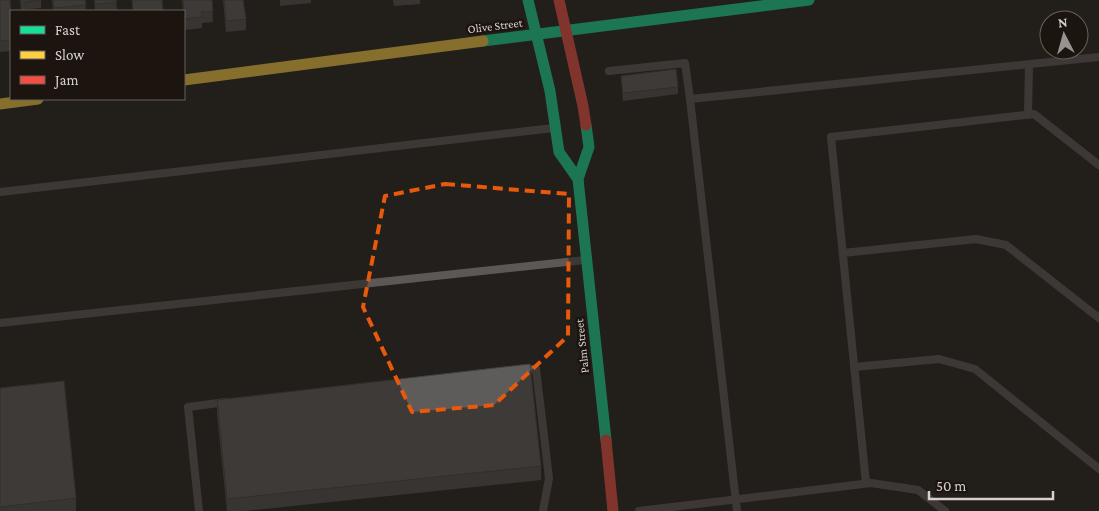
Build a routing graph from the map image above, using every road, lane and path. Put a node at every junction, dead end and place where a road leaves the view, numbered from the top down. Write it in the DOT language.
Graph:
graph roads {
  1 [pos="528,0"];
  2 [pos="559,0"];
  3 [pos="809,0"];
  4 [pos="566,30"];
  5 [pos="536,34"];
  6 [pos="1099,57"];
  7 [pos="1029,64"];
  8 [pos="610,71"];
  9 [pos="185,80"];
  10 [pos="690,99"];
  11 [pos="30,100"];
  12 [pos="0,104"];
  13 [pos="1028,115"];
  14 [pos="556,128"];
  15 [pos="1099,166"];
  16 [pos="578,179"];
  17 [pos="0,192"];
  18 [pos="843,252"];
  19 [pos="586,260"];
  20 [pos="1099,318"];
  21 [pos="0,323"];
  22 [pos="854,367"];
  23 [pos="516,371"];
  24 [pos="235,401"];
  25 [pos="1099,469"];
  26 [pos="866,483"];
  27 [pos="736,500"];
  28 [pos="199,511"];
  29 [pos="543,511"];
  30 [pos="613,511"];
  31 [pos="639,511"];
  32 [pos="737,511"];
  33 [pos="944,511"];
  1 -- 5 [label="main road, Palm Street"];
  2 -- 4 [label="main road, Palm Street"];
  3 -- 4 [label="main road, Olive Street"];
  4 -- 5 [label="main road, Olive Street"];
  4 -- 16 [label="main road, Palm Street"];
  5 -- 9 [label="main road, Olive Street"];
  5 -- 14 [label="main road, Palm Street"];
  6 -- 7 [label="lane"];
  7 -- 10 [label="lane"];
  7 -- 13 [label="lane"];
  8 -- 10 [label="lane"];
  10 -- 27 [label="lane"];
  11 -- 12 [label="main road"];
  13 -- 15 [label="lane"];
  13 -- 18 [label="lane"];
  14 -- 16 [label="main road, Palm Street"];
  14 -- 17 [label="lane"];
  16 -- 19 [label="main road, Palm Street"];
  18 -- 20 [label="lane"];
  18 -- 22 [label="lane"];
  19 -- 21 [label="lane"];
  19 -- 30 [label="main road, Palm Street"];
  22 -- 25 [label="lane"];
  22 -- 26 [label="lane"];
  23 -- 29 [label="lane"];
  24 -- 28 [label="lane"];
  26 -- 27 [label="lane"];
  26 -- 33 [label="lane"];
  27 -- 31 [label="lane"];
  27 -- 32 [label="lane"];
}
